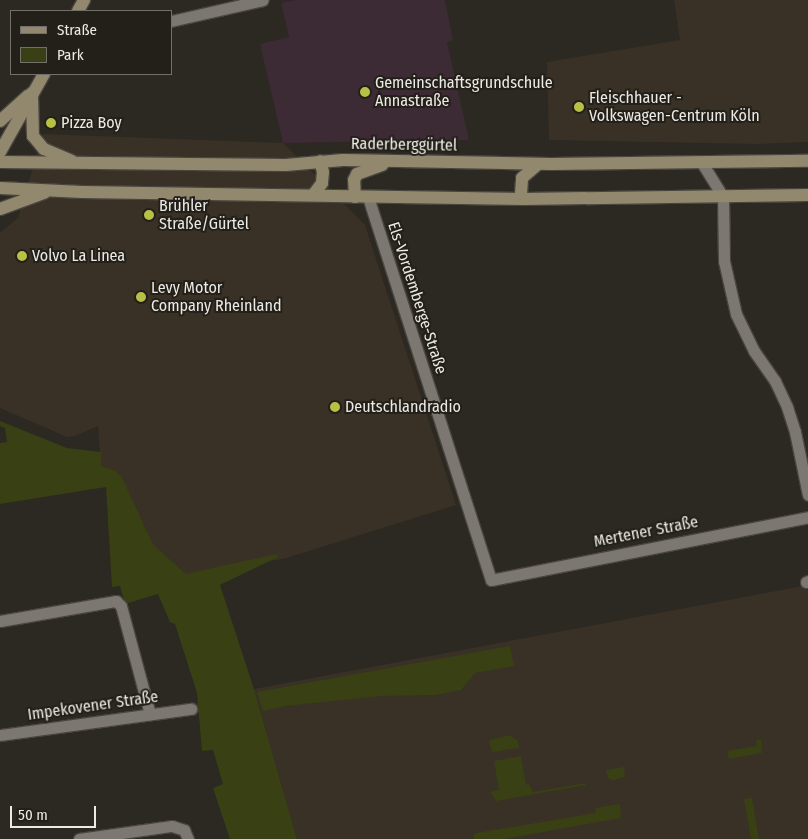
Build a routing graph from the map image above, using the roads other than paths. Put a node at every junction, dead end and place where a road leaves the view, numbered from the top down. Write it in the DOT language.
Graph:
graph roads {
  1 [pos="263,0"];
  2 [pos="172,21"];
  3 [pos="43,75"];
  4 [pos="32,93"];
  5 [pos="0,121"];
  6 [pos="0,152"];
  7 [pos="320,161"];
  8 [pos="808,161"];
  9 [pos="0,162"];
  10 [pos="391,162"];
  11 [pos="702,163"];
  12 [pos="79,164"];
  13 [pos="538,164"];
  14 [pos="0,188"];
  15 [pos="52,190"];
  16 [pos="808,195"];
  17 [pos="313,196"];
  18 [pos="723,196"];
  19 [pos="355,197"];
  20 [pos="368,197"];
  21 [pos="524,199"];
  22 [pos="0,209"];
  23 [pos="808,495"];
  24 [pos="808,516"];
  25 [pos="491,580"];
  26 [pos="0,621"];
  27 [pos="191,709"];
  28 [pos="150,714"];
  29 [pos="0,735"];
  30 [pos="79,839"];
  31 [pos="188,839"];
  1 -- 2 [label="street"];
  3 -- 4 [label="main road"];
  4 -- 5 [label="main road"];
  4 -- 6 [label="main road"];
  4 -- 12 [label="main road"];
  7 -- 10 [label="main road, Raderberggürtel"];
  7 -- 12 [label="main road, Raderberggürtel"];
  7 -- 17 [label="main road"];
  8 -- 11 [label="main road, Raderberggürtel"];
  9 -- 12 [label="main road, Raderberggürtel"];
  10 -- 13 [label="main road, Raderberggürtel"];
  10 -- 19 [label="main road"];
  11 -- 13 [label="main road, Raderberggürtel"];
  11 -- 18 [label="street"];
  13 -- 21 [label="main road"];
  14 -- 15 [label="main road"];
  15 -- 17 [label="main road"];
  15 -- 22 [label="main road"];
  16 -- 18 [label="main road"];
  17 -- 19 [label="main road"];
  18 -- 21 [label="main road"];
  18 -- 23 [label="street"];
  19 -- 20 [label="main road"];
  20 -- 21 [label="main road"];
  20 -- 25 [label="street, Els-Vordemberge-Straße"];
  24 -- 25 [label="street, Mertener Straße"];
  26 -- 28 [label="street"];
  27 -- 28 [label="street, Impekovener Straße"];
  28 -- 29 [label="street, Impekovener Straße"];
  30 -- 31 [label="street"];
}
